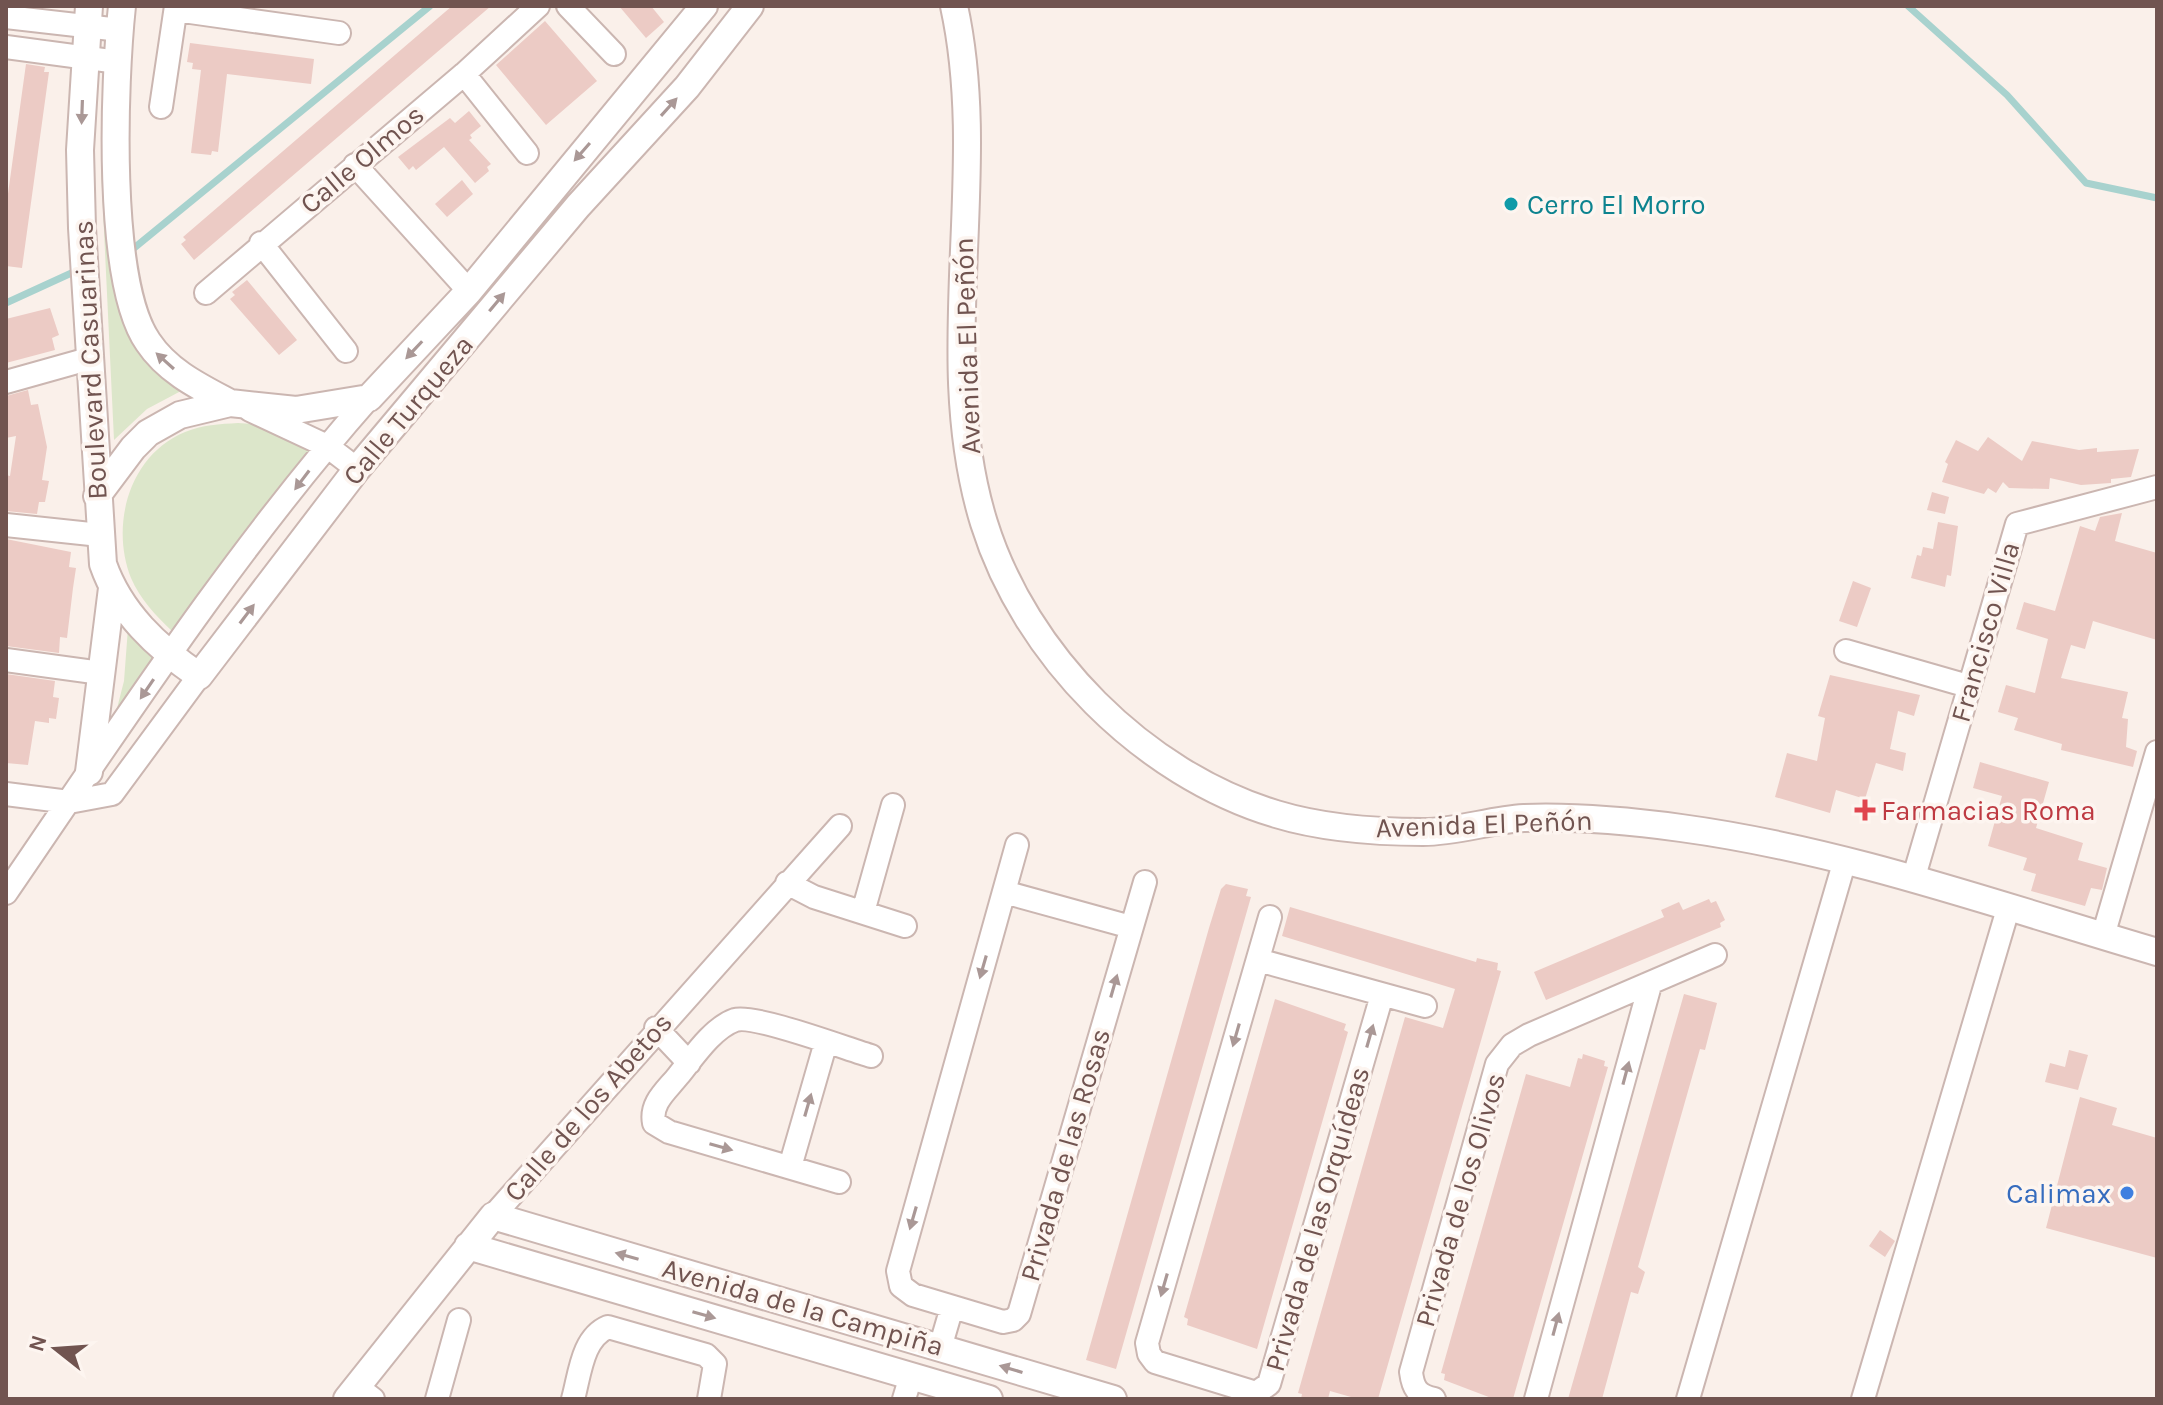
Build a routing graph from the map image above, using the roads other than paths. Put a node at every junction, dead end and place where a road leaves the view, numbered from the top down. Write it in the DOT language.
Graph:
graph roads {
  1 [pos="538,6"];
  2 [pos="568,6"];
  3 [pos="704,6"];
  4 [pos="750,6"];
  5 [pos="954,6"];
  6 [pos="176,8"];
  7 [pos="6,17"];
  8 [pos="88,17"];
  9 [pos="121,18"];
  10 [pos="339,33"];
  11 [pos="6,47"];
  12 [pos="614,54"];
  13 [pos="84,60"];
  14 [pos="118,62"];
  15 [pos="464,74"];
  16 [pos="161,107"];
  17 [pos="117,149"];
  18 [pos="80,150"];
  19 [pos="527,153"];
  20 [pos="355,165"];
  21 [pos="261,243"];
  22 [pos="469,291"];
  23 [pos="206,293"];
  24 [pos="346,351"];
  25 [pos="88,359"];
  26 [pos="6,382"];
  27 [pos="369,398"];
  28 [pos="230,403"];
  29 [pos="327,446"];
  30 [pos="357,469"];
  31 [pos="2157,487"];
  32 [pos="97,496"];
  33 [pos="6,525"];
  34 [pos="100,535"];
  35 [pos="112,588"];
  36 [pos="1846,651"];
  37 [pos="170,655"];
  38 [pos="6,660"];
  39 [pos="101,673"];
  40 [pos="199,676"];
  41 [pos="1968,686"];
  42 [pos="2157,752"];
  43 [pos="89,772"];
  44 [pos="6,794"];
  45 [pos="69,802"];
  46 [pos="893,805"];
  47 [pos="840,826"];
  48 [pos="1017,845"];
  49 [pos="1845,860"];
  50 [pos="1913,880"];
  51 [pos="1145,882"];
  52 [pos="787,883"];
  53 [pos="1004,892"];
  54 [pos="6,893"];
  55 [pos="2008,909"];
  56 [pos="863,912"];
  57 [pos="1270,917"];
  58 [pos="905,926"];
  59 [pos="1131,927"];
  60 [pos="2103,936"];
  61 [pos="2157,952"];
  62 [pos="1715,955"];
  63 [pos="1258,960"];
  64 [pos="1650,985"];
  65 [pos="1382,995"];
  66 [pos="1425,1006"];
  67 [pos="656,1028"];
  68 [pos="826,1042"];
  69 [pos="871,1056"];
  70 [pos="689,1063"];
  71 [pos="790,1167"];
  72 [pos="839,1182"];
  73 [pos="493,1216"];
  74 [pos="468,1246"];
  75 [pos="668,1305"];
  76 [pos="952,1307"];
  77 [pos="459,1320"];
  78 [pos="659,1341"];
  79 [pos="940,1348"];
  80 [pos="1200,1388"];
  81 [pos="916,1389"];
  82 [pos="1056,1391"];
  83 [pos="359,1395"];
  84 [pos="437,1399"];
  85 [pos="573,1399"];
  86 [pos="709,1399"];
  87 [pos="989,1399"];
  88 [pos="1113,1399"];
  89 [pos="1434,1399"];
  90 [pos="1536,1399"];
  91 [pos="1688,1399"];
  92 [pos="1863,1399"];
  1 -- 15 [label="street, Calle Olmos"];
  2 -- 12 [label="street"];
  3 -- 22 [label="street, Calle Turqueza, one-way"];
  30 -- 4 [label="street, Calle Turqueza, one-way"];
  5 -- 49 [label="street, Avenida El Peñón"];
  6 -- 10 [label="street"];
  6 -- 16 [label="street"];
  7 -- 8 [label="street"];
  8 -- 9 [label="street"];
  8 -- 13 [label="street, Boulevard Casuarinas"];
  9 -- 14 [label="street, Boulevard Casuarinas"];
  11 -- 13 [label="street"];
  13 -- 14 [label="street"];
  13 -- 18 [label="street, Boulevard Casuarinas, one-way"];
  14 -- 17 [label="street, Boulevard Casuarinas"];
  15 -- 19 [label="street"];
  15 -- 20 [label="street, Calle Olmos"];
  17 -- 18 [label="street"];
  28 -- 17 [label="street, Boulevard Casuarinas, one-way"];
  18 -- 25 [label="street, Boulevard Casuarinas"];
  20 -- 21 [label="street, Calle Olmos"];
  20 -- 22 [label="street"];
  21 -- 23 [label="street, Calle Olmos"];
  21 -- 24 [label="street"];
  22 -- 27 [label="street, Calle Turqueza, one-way"];
  25 -- 26 [label="street"];
  25 -- 32 [label="street, Boulevard Casuarinas"];
  27 -- 28 [label="street"];
  27 -- 29 [label="street, Calle Turqueza"];
  28 -- 29 [label="street, Boulevard Casuarinas"];
  28 -- 32 [label="street"];
  29 -- 30 [label="street, Boulevard Casuarinas"];
  29 -- 37 [label="street, Calle Turqueza, one-way"];
  40 -- 30 [label="street, Calle Turqueza, one-way"];
  31 -- 41 [label="street, Francisco Villa"];
  32 -- 34 [label="street, Boulevard Casuarinas"];
  33 -- 34 [label="street"];
  34 -- 35 [label="street, Boulevard Casuarinas"];
  35 -- 37 [label="street, Boulevard Casuarinas"];
  35 -- 39 [label="street"];
  36 -- 41 [label="street"];
  37 -- 40 [label="street, Boulevard Casuarinas"];
  37 -- 43 [label="street, Calle Turqueza, one-way"];
  38 -- 39 [label="street"];
  39 -- 43 [label="street"];
  40 -- 45 [label="street, Calle Turqueza"];
  41 -- 50 [label="street, Francisco Villa"];
  42 -- 60 [label="street"];
  43 -- 45 [label="street, Calle Turqueza"];
  44 -- 45 [label="street"];
  45 -- 54 [label="street, Calle Turqueza"];
  46 -- 56 [label="street"];
  47 -- 52 [label="street, Calle de los Abetos"];
  48 -- 53 [label="street, Privada de las Rosas"];
  49 -- 50 [label="street, Avenida El Peñón"];
  49 -- 91 [label="street"];
  50 -- 55 [label="street, Avenida El Peñón"];
  51 -- 59 [label="street, Privada de las Rosas"];
  52 -- 56 [label="street"];
  52 -- 67 [label="street, Calle de los Abetos"];
  53 -- 59 [label="street"];
  53 -- 76 [label="street, Privada de las Rosas, one-way"];
  55 -- 60 [label="street, Avenida El Peñón"];
  55 -- 92 [label="street"];
  56 -- 58 [label="street"];
  57 -- 63 [label="street, Privada de las Orquídeas"];
  76 -- 59 [label="street, Privada de las Rosas, one-way"];
  60 -- 61 [label="street, Avenida El Peñón"];
  62 -- 64 [label="street, Privada de los Olivos"];
  63 -- 65 [label="street"];
  63 -- 80 [label="street, Privada de las Orquídeas, one-way"];
  64 -- 89 [label="street, Privada de los Olivos"];
  90 -- 64 [label="street, one-way"];
  65 -- 66 [label="street"];
  80 -- 65 [label="street, Privada de las Orquídeas, one-way"];
  67 -- 70 [label="street"];
  67 -- 73 [label="street, Calle de los Abetos"];
  68 -- 69 [label="street"];
  68 -- 70 [label="street"];
  71 -- 68 [label="street, one-way"];
  70 -- 71 [label="street, one-way"];
  71 -- 72 [label="street"];
  73 -- 74 [label="street, Calle de los Abetos"];
  79 -- 73 [label="street, Avenida de la Campiña, one-way"];
  74 -- 75 [label="street, Avenida de la Campiña"];
  74 -- 83 [label="street, Calle de los Abetos"];
  75 -- 78 [label="street"];
  75 -- 81 [label="street, Avenida de la Campiña, one-way"];
  76 -- 79 [label="street"];
  77 -- 84 [label="street"];
  78 -- 85 [label="street"];
  78 -- 86 [label="street"];
  82 -- 79 [label="street, Avenida de la Campiña, one-way"];
  81 -- 87 [label="street, Avenida de la Campiña"];
  82 -- 88 [label="street, Avenida de la Campiña"];
}
